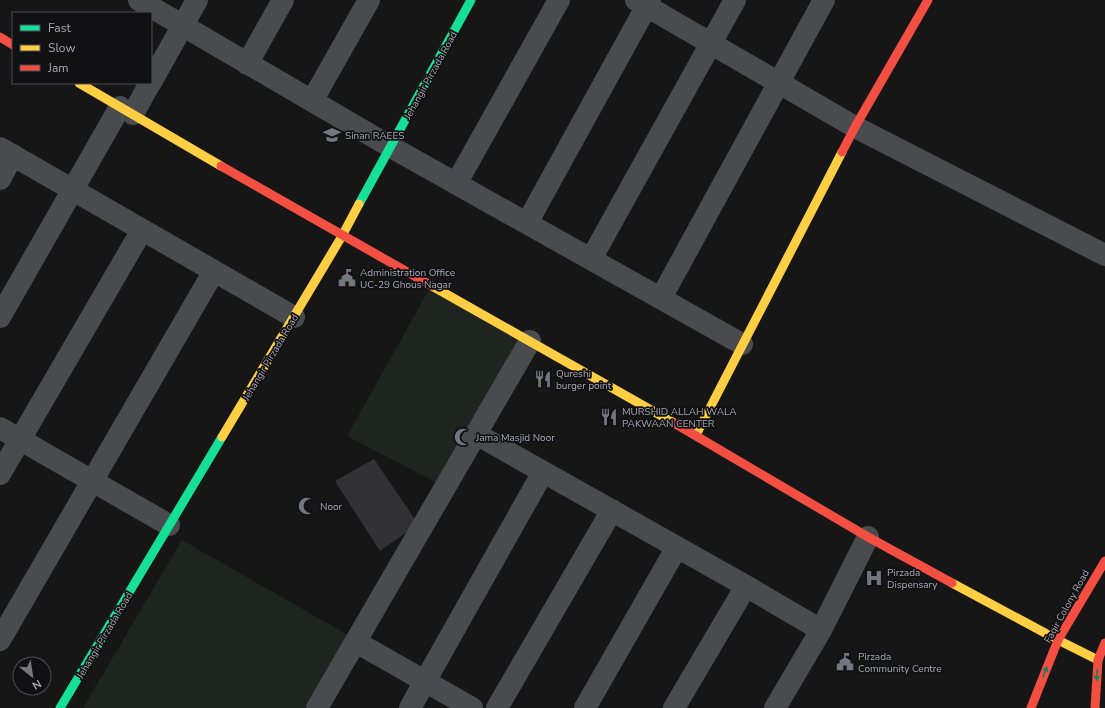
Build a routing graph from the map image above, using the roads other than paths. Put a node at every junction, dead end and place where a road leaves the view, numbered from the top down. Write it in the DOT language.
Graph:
graph roads {
  1 [pos="139,0"];
  2 [pos="197,0"];
  3 [pos="283,0"];
  4 [pos="369,0"];
  5 [pos="471,0"];
  6 [pos="559,0"];
  7 [pos="735,0"];
  8 [pos="824,0"];
  9 [pos="928,0"];
  10 [pos="644,2"];
  11 [pos="183,26"];
  12 [pos="0,37"];
  13 [pos="711,43"];
  14 [pos="12,44"];
  15 [pos="247,64"];
  16 [pos="152,81"];
  17 [pos="779,82"];
  18 [pos="81,84"];
  19 [pos="150,84"];
  20 [pos="312,102"];
  21 [pos="127,111"];
  22 [pos="855,127"];
  23 [pos="391,147"];
  24 [pos="7,152"];
  25 [pos="0,179"];
  26 [pos="456,184"];
  27 [pos="73,190"];
  28 [pos="527,223"];
  29 [pos="142,230"];
  30 [pos="342,236"];
  31 [pos="1105,255"];
  32 [pos="591,259"];
  33 [pos="214,271"];
  34 [pos="661,298"];
  35 [pos="294,316"];
  36 [pos="0,317"];
  37 [pos="530,342"];
  38 [pos="742,344"];
  39 [pos="0,428"];
  40 [pos="476,434"];
  41 [pos="696,434"];
  42 [pos="20,440"];
  43 [pos="543,472"];
  44 [pos="0,474"];
  45 [pos="92,481"];
  46 [pos="612,510"];
  47 [pos="169,525"];
  48 [pos="868,537"];
  49 [pos="677,547"];
  50 [pos="1105,561"];
  51 [pos="746,586"];
  52 [pos="821,630"];
  53 [pos="0,640"];
  54 [pos="1058,640"];
  55 [pos="356,642"];
  56 [pos="1105,643"];
  57 [pos="1098,660"];
  58 [pos="425,682"];
  59 [pos="60,708"];
  60 [pos="318,708"];
  61 [pos="410,708"];
  62 [pos="472,708"];
  63 [pos="497,708"];
  64 [pos="585,708"];
  65 [pos="674,708"];
  66 [pos="775,708"];
  67 [pos="1031,708"];
  68 [pos="1095,708"];
  1 -- 11 [label="street"];
  2 -- 11 [label="street"];
  3 -- 15 [label="street"];
  4 -- 20 [label="street"];
  5 -- 23 [label="main road, Jehangir Pirzada Road"];
  6 -- 26 [label="street"];
  7 -- 13 [label="street"];
  8 -- 17 [label="street"];
  9 -- 22 [label="main road"];
  10 -- 13 [label="street"];
  10 -- 28 [label="street"];
  11 -- 15 [label="street"];
  11 -- 16 [label="street"];
  12 -- 14 [label="main road"];
  13 -- 17 [label="street"];
  13 -- 32 [label="street"];
  15 -- 20 [label="street"];
  17 -- 22 [label="street"];
  17 -- 34 [label="street"];
  18 -- 21 [label="main road"];
  19 -- 21 [label="street"];
  20 -- 23 [label="street"];
  21 -- 27 [label="street"];
  21 -- 30 [label="main road"];
  22 -- 31 [label="street"];
  22 -- 38 [label="main road"];
  23 -- 26 [label="street"];
  23 -- 30 [label="main road, Jehangir Pirzada Road"];
  24 -- 25 [label="street"];
  24 -- 27 [label="street"];
  26 -- 28 [label="street"];
  27 -- 29 [label="street"];
  27 -- 36 [label="street"];
  28 -- 32 [label="street"];
  29 -- 33 [label="street"];
  29 -- 42 [label="street"];
  30 -- 35 [label="main road, Jehangir Pirzada Road"];
  30 -- 37 [label="main road"];
  32 -- 34 [label="street"];
  33 -- 35 [label="street"];
  33 -- 45 [label="street"];
  34 -- 38 [label="street"];
  35 -- 47 [label="main road, Jehangir Pirzada Road"];
  37 -- 40 [label="street"];
  37 -- 41 [label="main road"];
  38 -- 41 [label="main road"];
  39 -- 42 [label="street"];
  40 -- 43 [label="street"];
  40 -- 55 [label="street"];
  41 -- 48 [label="main road"];
  42 -- 44 [label="street"];
  42 -- 45 [label="street"];
  43 -- 46 [label="street"];
  43 -- 58 [label="street"];
  45 -- 47 [label="street"];
  45 -- 53 [label="street"];
  46 -- 49 [label="street"];
  46 -- 63 [label="street"];
  47 -- 59 [label="main road, Jehangir Pirzada Road"];
  48 -- 52 [label="street"];
  48 -- 54 [label="main road"];
  49 -- 51 [label="street"];
  49 -- 64 [label="street"];
  50 -- 54 [label="main road, Faqir Colony Road"];
  51 -- 52 [label="street"];
  51 -- 65 [label="street"];
  52 -- 66 [label="street"];
  54 -- 57 [label="main road"];
  67 -- 54 [label="main road, Faqir Colony Road, one-way"];
  55 -- 58 [label="street"];
  55 -- 60 [label="street"];
  56 -- 57 [label="main road"];
  57 -- 68 [label="main road, one-way"];
  58 -- 61 [label="street"];
  58 -- 62 [label="street"];
}
